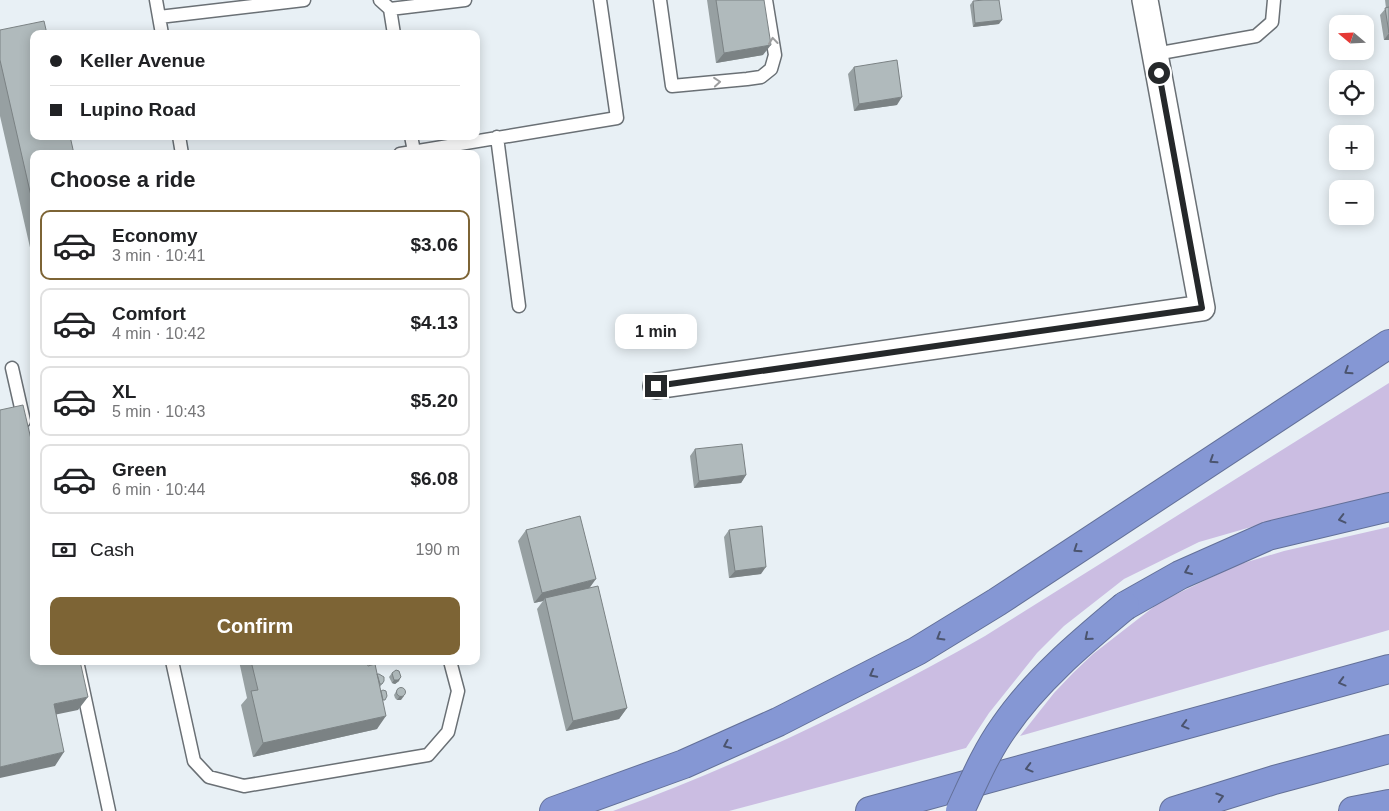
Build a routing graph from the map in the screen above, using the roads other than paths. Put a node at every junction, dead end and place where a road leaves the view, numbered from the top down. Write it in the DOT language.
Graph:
graph roads {
  1 [pos="156,0"];
  2 [pos="304,0"];
  3 [pos="380,0"];
  4 [pos="465,0"];
  5 [pos="600,0"];
  6 [pos="660,0"];
  7 [pos="766,0"];
  8 [pos="1145,0"];
  9 [pos="1274,0"];
  10 [pos="390,9"];
  11 [pos="159,17"];
  12 [pos="161,30"];
  13 [pos="393,30"];
  14 [pos="1155,54"];
  15 [pos="497,138"];
  16 [pos="420,150"];
  17 [pos="519,306"];
  18 [pos="1389,344"];
  19 [pos="12,368"];
  20 [pos="656,386"];
  21 [pos="27,436"];
  22 [pos="1389,507"];
  23 [pos="78,665"];
  24 [pos="173,665"];
  25 [pos="451,665"];
  26 [pos="1389,669"];
  27 [pos="1389,749"];
  28 [pos="1389,804"];
  29 [pos="109,811"];
  30 [pos="554,811"];
  31 [pos="870,811"];
  32 [pos="960,811"];
  33 [pos="1174,811"];
  34 [pos="1353,811"];
  1 -- 11 [label="lane"];
  2 -- 11 [label="lane"];
  3 -- 10 [label="lane"];
  4 -- 10 [label="lane"];
  5 -- 15 [label="lane"];
  6 -- 7 [label="lane, one-way"];
  8 -- 14 [label="street"];
  9 -- 14 [label="lane"];
  10 -- 13 [label="lane"];
  11 -- 12 [label="lane"];
  14 -- 20 [label="street"];
  15 -- 16 [label="lane"];
  15 -- 17 [label="lane"];
  18 -- 30 [label="highway, one-way"];
  19 -- 21 [label="lane"];
  22 -- 32 [label="highway, one-way, bridge"];
  23 -- 29 [label="lane"];
  24 -- 25 [label="lane"];
  26 -- 31 [label="highway, one-way"];
  33 -- 27 [label="highway, one-way"];
  28 -- 34 [label="highway"];
}
